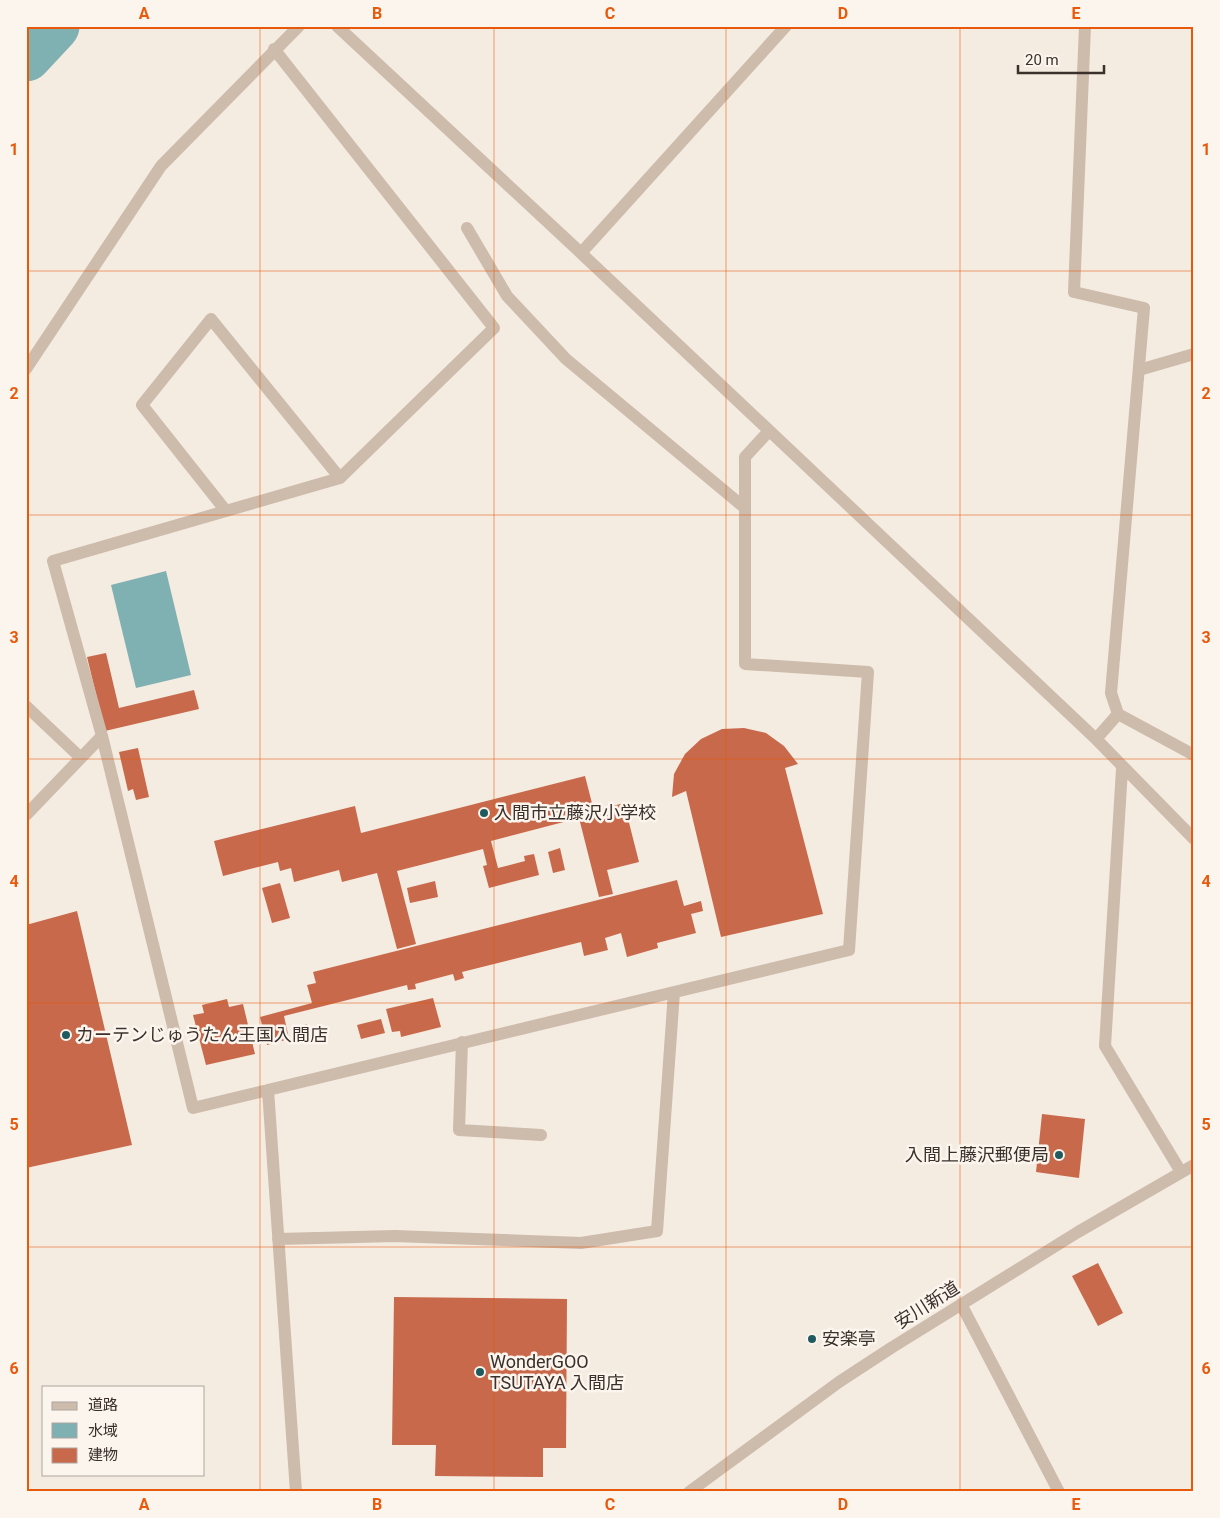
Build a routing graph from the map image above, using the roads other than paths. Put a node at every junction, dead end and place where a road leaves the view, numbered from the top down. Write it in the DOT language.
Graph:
graph roads {
  1 [pos="298,26"];
  2 [pos="337,26"];
  3 [pos="786,26"];
  4 [pos="1085,26"];
  5 [pos="274,49"];
  6 [pos="467,228"];
  7 [pos="581,253"];
  8 [pos="1194,354"];
  9 [pos="26,369"];
  10 [pos="1139,370"];
  11 [pos="769,431"];
  12 [pos="340,478"];
  13 [pos="745,508"];
  14 [pos="226,511"];
  15 [pos="26,706"];
  16 [pos="1118,714"];
  17 [pos="102,736"];
  18 [pos="1096,739"];
  19 [pos="1194,755"];
  20 [pos="81,758"];
  21 [pos="1122,769"];
  22 [pos="26,815"];
  23 [pos="1194,839"];
  24 [pos="674,992"];
  25 [pos="462,1042"];
  26 [pos="268,1090"];
  27 [pos="541,1135"];
  28 [pos="1194,1165"];
  29 [pos="1181,1172"];
  30 [pos="278,1239"];
  31 [pos="961,1304"];
  32 [pos="296,1492"];
  33 [pos="689,1492"];
  34 [pos="1059,1492"];
  1 -- 5 [label="street"];
  2 -- 7 [label="street"];
  3 -- 7 [label="street"];
  4 -- 10 [label="street"];
  5 -- 9 [label="street"];
  5 -- 12 [label="street"];
  6 -- 13 [label="street"];
  7 -- 11 [label="street"];
  8 -- 10 [label="street"];
  10 -- 16 [label="street"];
  11 -- 13 [label="street"];
  11 -- 18 [label="street"];
  12 -- 14 [label="street"];
  12 -- 14 [label="street"];
  13 -- 24 [label="street"];
  14 -- 17 [label="street"];
  15 -- 20 [label="street"];
  16 -- 18 [label="street"];
  16 -- 19 [label="street"];
  17 -- 20 [label="street"];
  17 -- 26 [label="street"];
  18 -- 21 [label="street"];
  20 -- 22 [label="street"];
  21 -- 23 [label="street"];
  21 -- 29 [label="street"];
  24 -- 25 [label="street"];
  24 -- 30 [label="street"];
  25 -- 26 [label="street"];
  25 -- 27 [label="street"];
  26 -- 30 [label="street"];
  28 -- 29 [label="street, 安川新道"];
  29 -- 31 [label="street, 安川新道"];
  30 -- 32 [label="street"];
  31 -- 33 [label="street, 安川新道"];
  31 -- 34 [label="street"];
}
